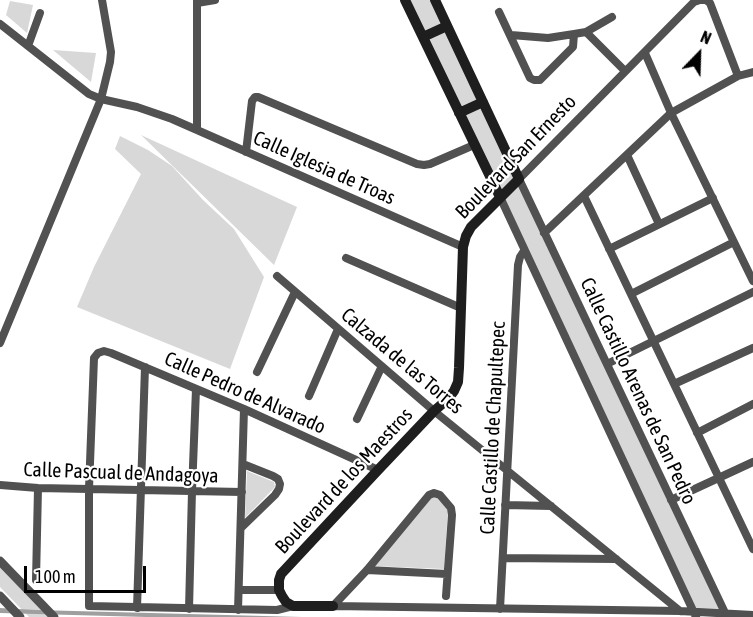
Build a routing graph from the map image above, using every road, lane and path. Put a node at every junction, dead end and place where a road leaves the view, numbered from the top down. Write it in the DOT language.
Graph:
graph roads {
  1 [pos="102,0"];
  2 [pos="214,0"];
  3 [pos="405,0"];
  4 [pos="435,0"];
  5 [pos="706,0"];
  6 [pos="197,2"];
  7 [pos="499,12"];
  8 [pos="40,13"];
  9 [pos="612,17"];
  10 [pos="0,24"];
  11 [pos="447,26"];
  12 [pos="586,32"];
  13 [pos="574,34"];
  14 [pos="511,35"];
  15 [pos="423,38"];
  16 [pos="28,46"];
  17 [pos="645,53"];
  18 [pos="625,71"];
  19 [pos="753,72"];
  20 [pos="738,76"];
  21 [pos="101,99"];
  22 [pos="483,102"];
  23 [pos="459,113"];
  24 [pos="671,113"];
  25 [pos="197,130"];
  26 [pos="474,145"];
  27 [pos="246,152"];
  28 [pos="627,155"];
  29 [pos="519,179"];
  30 [pos="584,196"];
  31 [pos="500,197"];
  32 [pos="712,198"];
  33 [pos="659,224"];
  34 [pos="544,233"];
  35 [pos="734,242"];
  36 [pos="463,247"];
  37 [pos="609,249"];
  38 [pos="524,251"];
  39 [pos="346,258"];
  40 [pos="277,276"];
  41 [pos="753,281"];
  42 [pos="295,292"];
  43 [pos="753,292"];
  44 [pos="631,294"];
  45 [pos="461,308"];
  46 [pos="338,329"];
  47 [pos="653,341"];
  48 [pos="0,343"];
  49 [pos="753,348"];
  50 [pos="607,364"];
  51 [pos="382,366"];
  52 [pos="145,367"];
  53 [pos="258,372"];
  54 [pos="674,384"];
  55 [pos="196,389"];
  56 [pos="309,396"];
  57 [pos="753,404"];
  58 [pos="244,409"];
  59 [pos="434,411"];
  60 [pos="357,418"];
  61 [pos="697,433"];
  62 [pos="753,462"];
  63 [pos="243,464"];
  64 [pos="507,469"];
  65 [pos="378,470"];
  66 [pos="719,477"];
  67 [pos="0,485"];
  68 [pos="38,488"];
  69 [pos="89,489"];
  70 [pos="140,490"];
  71 [pos="192,491"];
  72 [pos="242,492"];
  73 [pos="671,500"];
  74 [pos="505,505"];
  75 [pos="551,506"];
  76 [pos="241,528"];
  77 [pos="753,549"];
  78 [pos="502,558"];
  79 [pos="616,559"];
  80 [pos="0,561"];
  81 [pos="367,570"];
  82 [pos="447,574"];
  83 [pos="36,580"];
  84 [pos="239,590"];
  85 [pos="279,590"];
  86 [pos="0,596"];
  87 [pos="446,596"];
  88 [pos="293,606"];
  89 [pos="137,608"];
  90 [pos="189,609"];
  91 [pos="500,609"];
  92 [pos="238,610"];
  93 [pos="680,611"];
  94 [pos="328,612"];
  95 [pos="51,614"];
  96 [pos="609,614"];
  97 [pos="695,615"];
  98 [pos="726,615"];
  99 [pos="753,615"];
  100 [pos="21,617"];
  1 -- 21 [label="street"];
  2 -- 6 [label="street"];
  3 -- 15 [label="main road"];
  4 -- 11 [label="main road"];
  5 -- 17 [label="street, Boulevard San Ernesto"];
  5 -- 20 [label="street"];
  6 -- 25 [label="street"];
  7 -- 14 [label="street"];
  8 -- 16 [label="street"];
  9 -- 12 [label="street"];
  10 -- 16 [label="street"];
  11 -- 15 [label="main road"];
  11 -- 22 [label="main road"];
  12 -- 13 [label="street"];
  12 -- 18 [label="street"];
  13 -- 14 [label="street"];
  13 -- 14 [label="street"];
  15 -- 23 [label="main road"];
  16 -- 21 [label="street"];
  17 -- 18 [label="street, Boulevard San Ernesto"];
  17 -- 24 [label="street"];
  18 -- 29 [label="street, Boulevard San Ernesto"];
  19 -- 20 [label="street"];
  20 -- 24 [label="street"];
  21 -- 25 [label="street, Calle Iglesia de Troas"];
  21 -- 48 [label="street"];
  22 -- 23 [label="main road"];
  22 -- 29 [label="main road"];
  23 -- 26 [label="main road"];
  24 -- 28 [label="street"];
  24 -- 32 [label="street"];
  25 -- 27 [label="street, Calle Iglesia de Troas"];
  26 -- 27 [label="street"];
  26 -- 31 [label="main road"];
  27 -- 36 [label="street, Calle Iglesia de Troas"];
  28 -- 30 [label="street"];
  28 -- 33 [label="street"];
  29 -- 31 [label="main road, Boulevard San Ernesto"];
  29 -- 34 [label="street, Calle Castillo Arenas de San Pedro"];
  30 -- 34 [label="street"];
  30 -- 37 [label="street"];
  31 -- 36 [label="main road, Boulevard San Ernesto"];
  31 -- 38 [label="street"];
  32 -- 33 [label="street"];
  32 -- 35 [label="street"];
  33 -- 37 [label="street"];
  34 -- 50 [label="street, Calle Castillo Arenas de San Pedro"];
  35 -- 41 [label="street"];
  35 -- 44 [label="street"];
  36 -- 45 [label="main road, Boulevard San Ernesto"];
  37 -- 44 [label="street"];
  38 -- 64 [label="street, Calle Castillo de Chapultepec"];
  38 -- 97 [label="street"];
  39 -- 45 [label="street"];
  40 -- 42 [label="street, Calzada de las Torres"];
  42 -- 46 [label="street, Calzada de las Torres"];
  42 -- 53 [label="street"];
  43 -- 47 [label="street"];
  44 -- 47 [label="street"];
  45 -- 59 [label="main road, Boulevard San Ernesto"];
  46 -- 51 [label="street, Calzada de las Torres"];
  46 -- 56 [label="street"];
  47 -- 50 [label="street"];
  47 -- 54 [label="street"];
  49 -- 54 [label="street"];
  50 -- 73 [label="street, Calle Castillo Arenas de San Pedro"];
  51 -- 59 [label="street, Calzada de las Torres"];
  51 -- 60 [label="street"];
  52 -- 55 [label="street, Calle Pedro de Alvarado"];
  52 -- 69 [label="street, Calle Pedro de Alvarado"];
  52 -- 70 [label="street"];
  54 -- 61 [label="street"];
  55 -- 58 [label="street, Calle Pedro de Alvarado"];
  55 -- 71 [label="street"];
  57 -- 61 [label="street"];
  58 -- 63 [label="street"];
  58 -- 65 [label="street, Calle Pedro de Alvarado"];
  59 -- 64 [label="street, Calzada de las Torres"];
  59 -- 65 [label="main road, Boulevard de los Maestros"];
  61 -- 66 [label="street"];
  62 -- 66 [label="street"];
  63 -- 72 [label="street"];
  63 -- 76 [label="street"];
  64 -- 74 [label="street, Calle Castillo de Chapultepec"];
  64 -- 75 [label="street, Calzada de las Torres"];
  65 -- 85 [label="main road, Boulevard de los Maestros"];
  66 -- 73 [label="street"];
  66 -- 77 [label="street"];
  67 -- 68 [label="street, Calle Pascual de Andagoya"];
  68 -- 69 [label="street, Calle Pascual de Andagoya"];
  68 -- 83 [label="street"];
  69 -- 70 [label="street, Calle Pascual de Andagoya"];
  69 -- 89 [label="street"];
  70 -- 71 [label="street, Calle Pascual de Andagoya"];
  70 -- 89 [label="street"];
  71 -- 72 [label="street, Calle Pascual de Andagoya"];
  71 -- 90 [label="street"];
  72 -- 76 [label="street"];
  73 -- 98 [label="street, Calle Castillo Arenas de San Pedro"];
  74 -- 75 [label="street"];
  74 -- 78 [label="street, Calle Castillo de Chapultepec"];
  75 -- 79 [label="street, Calzada de las Torres"];
  76 -- 84 [label="street"];
  78 -- 79 [label="street"];
  78 -- 91 [label="street, Calle Castillo de Chapultepec"];
  79 -- 93 [label="street, Calzada de las Torres"];
  80 -- 95 [label="street"];
  81 -- 82 [label="street"];
  81 -- 82 [label="street"];
  81 -- 94 [label="street"];
  82 -- 87 [label="street"];
  84 -- 85 [label="street"];
  84 -- 92 [label="street"];
  85 -- 88 [label="main road"];
  86 -- 100 [label="street"];
  88 -- 92 [label="street"];
  88 -- 94 [label="main road"];
  89 -- 90 [label="street"];
  90 -- 92 [label="street"];
  91 -- 94 [label="street"];
  91 -- 96 [label="street"];
  93 -- 96 [label="street"];
  93 -- 97 [label="street"];
  97 -- 98 [label="street"];
  98 -- 99 [label="street"];
}
